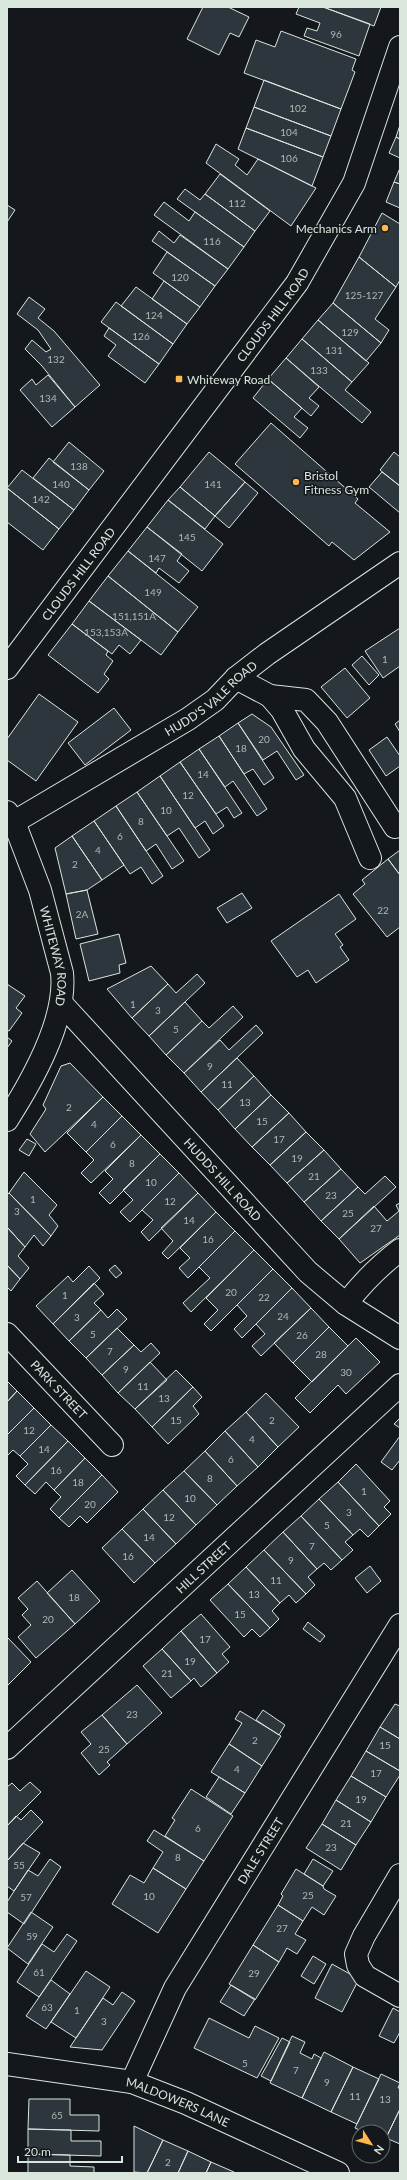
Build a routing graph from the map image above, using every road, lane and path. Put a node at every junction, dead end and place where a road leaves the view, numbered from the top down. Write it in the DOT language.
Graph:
graph roads {
  1 [pos="400,47"];
  2 [pos="400,563"];
  3 [pos="7,668"];
  4 [pos="236,678"];
  5 [pos="270,696"];
  6 [pos="11,817"];
  7 [pos="395,827"];
  8 [pos="370,858"];
  9 [pos="62,1004"];
  10 [pos="7,1120"];
  11 [pos="400,1250"];
  12 [pos="346,1304"];
  13 [pos="7,1334"];
  14 [pos="400,1338"];
  15 [pos="400,1385"];
  16 [pos="112,1445"];
  17 [pos="400,1625"];
  18 [pos="7,1748"];
  19 [pos="400,1876"];
  20 [pos="400,1996"];
  21 [pos="7,2064"];
  22 [pos="132,2082"];
  23 [pos="338,2173"];
  1 -- 3 [label="street, CLOUDS HILL ROAD"];
  2 -- 4 [label="street, HUDD'S VALE ROAD"];
  4 -- 5 [label="street"];
  4 -- 6 [label="street, HUDD'S VALE ROAD"];
  5 -- 7 [label="street"];
  5 -- 8 [label="street"];
  6 -- 9 [label="street, WHITEWAY ROAD"];
  9 -- 10 [label="street, WHITEWAY ROAD"];
  9 -- 12 [label="street, HUDDS HILL ROAD"];
  11 -- 12 [label="street"];
  12 -- 14 [label="street, HUDDS HILL ROAD"];
  13 -- 16 [label="street, PARK STREET"];
  15 -- 18 [label="street, HILL STREET"];
  17 -- 22 [label="street, DALE STREET"];
  19 -- 20 [label="street"];
  21 -- 22 [label="street, MALDOWERS LANE"];
  22 -- 23 [label="street, MALDOWERS LANE"];
}
